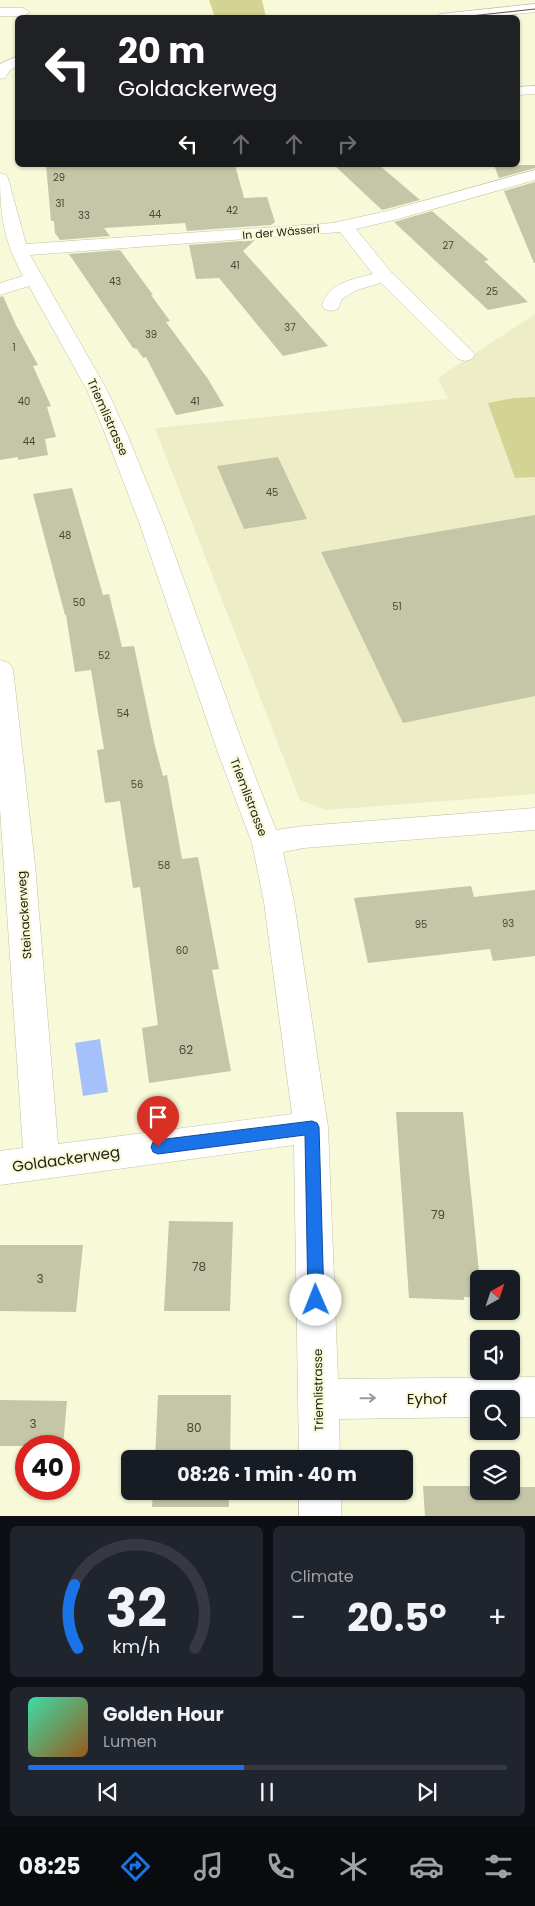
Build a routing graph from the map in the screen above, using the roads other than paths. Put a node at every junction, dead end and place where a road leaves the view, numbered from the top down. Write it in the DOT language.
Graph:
graph roads {
  1 [pos="30,0"];
  2 [pos="535,8"];
  3 [pos="0,12"];
  4 [pos="22,15"];
  5 [pos="468,15"];
  6 [pos="15,62"];
  7 [pos="0,75"];
  8 [pos="535,90"];
  9 [pos="520,91"];
  10 [pos="535,175"];
  11 [pos="0,178"];
  12 [pos="344,226"];
  13 [pos="20,250"];
  14 [pos="385,276"];
  15 [pos="35,278"];
  16 [pos="0,289"];
  17 [pos="332,305"];
  18 [pos="464,355"];
  19 [pos="0,669"];
  20 [pos="535,819"];
  21 [pos="267,843"];
  22 [pos="312,1127"];
  23 [pos="42,1162"];
  24 [pos="0,1168"];
  25 [pos="535,1397"];
  26 [pos="319,1399"];
  27 [pos="320,1450"];
  28 [pos="320,1500"];
  29 [pos="320,1516"];
  1 -- 4 [label="street"];
  2 -- 5 [label="street"];
  3 -- 4 [label="street"];
  6 -- 7 [label="street"];
  8 -- 9 [label="street"];
  10 -- 12 [label="street, In der Wässeri"];
  11 -- 13 [label="street, Triemlistrasse"];
  12 -- 13 [label="street, In der Wässeri"];
  12 -- 14 [label="street"];
  13 -- 15 [label="street, Triemlistrasse"];
  14 -- 17 [label="street"];
  14 -- 18 [label="street"];
  15 -- 16 [label="street"];
  15 -- 21 [label="street, Triemlistrasse"];
  19 -- 23 [label="street, Steinackerweg"];
  20 -- 21 [label="street"];
  21 -- 22 [label="street, Triemlistrasse"];
  22 -- 23 [label="street, Goldackerweg"];
  22 -- 26 [label="street, Triemlistrasse"];
  23 -- 24 [label="street, Goldackerweg"];
  26 -- 25 [label="street, Eyhof, one-way"];
  26 -- 27 [label="street, Triemlistrasse"];
  28 -- 29 [label="street"];
}
